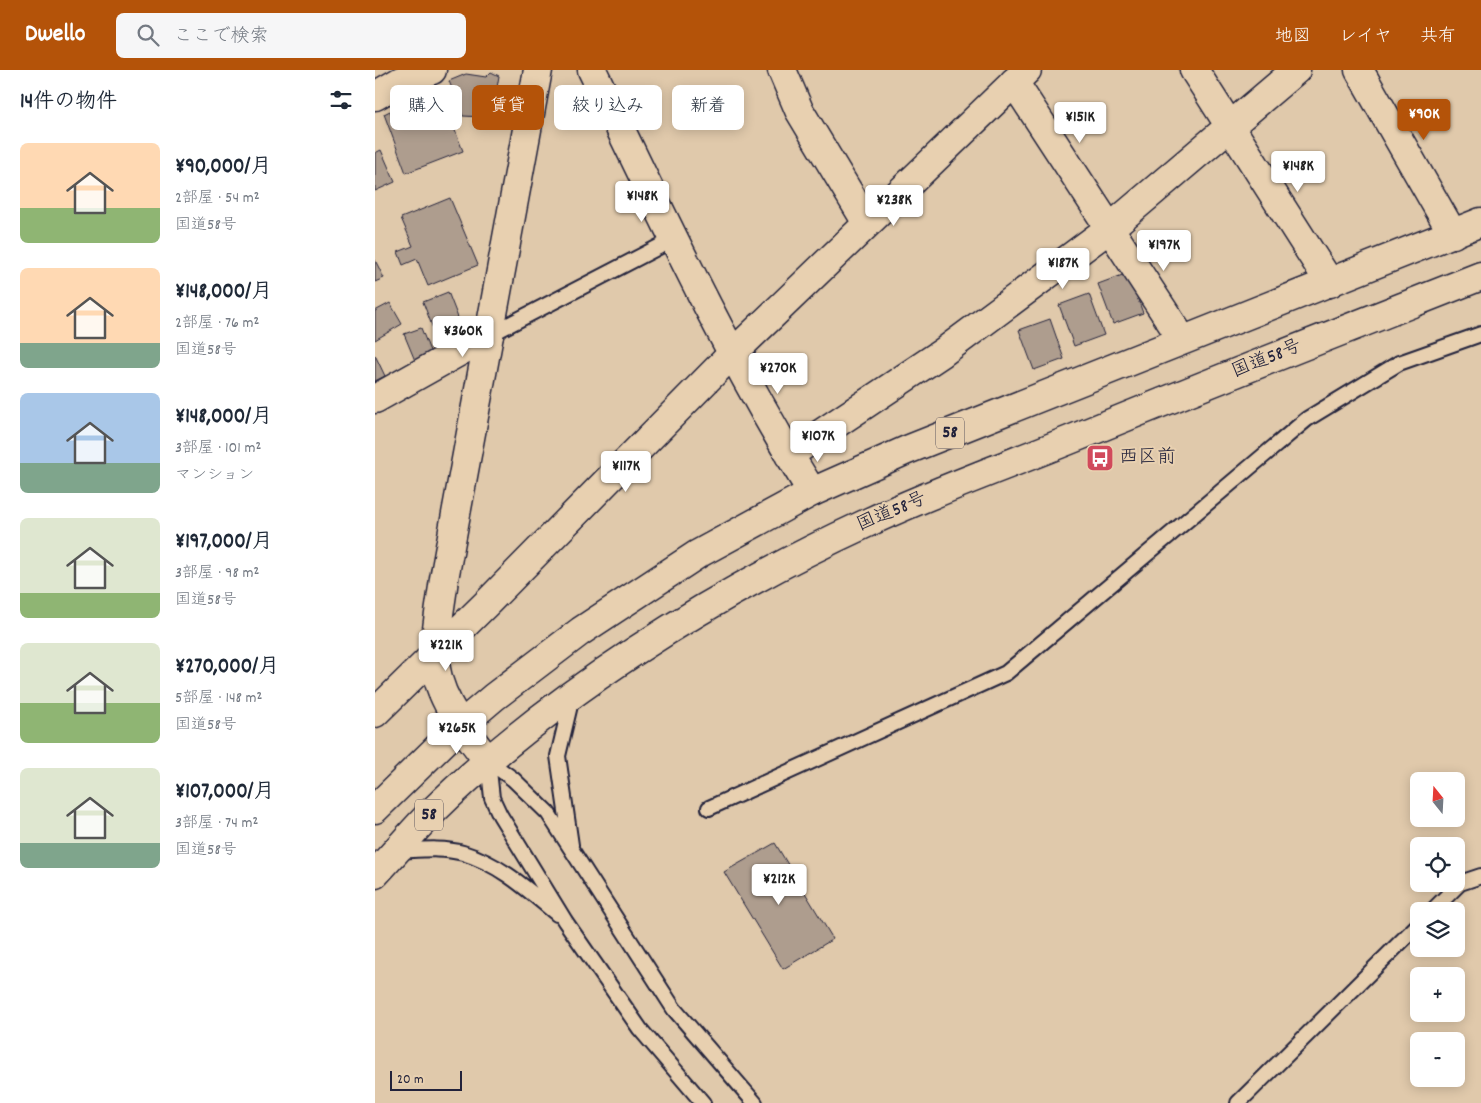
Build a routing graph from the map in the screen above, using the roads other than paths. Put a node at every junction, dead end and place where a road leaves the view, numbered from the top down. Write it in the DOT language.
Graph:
graph roads {
  1 [pos="432,70"];
  2 [pos="538,70"];
  3 [pos="592,70"];
  4 [pos="782,70"];
  5 [pos="1195,70"];
  6 [pos="1296,70"];
  7 [pos="1359,70"];
  8 [pos="1020,76"];
  9 [pos="377,89"];
  10 [pos="1229,126"];
  11 [pos="1481,222"];
  12 [pos="867,223"];
  13 [pos="1110,228"];
  14 [pos="1453,234"];
  15 [pos="674,239"];
  16 [pos="1481,276"];
  17 [pos="1330,283"];
  18 [pos="1481,334"];
  19 [pos="489,335"];
  20 [pos="1183,339"];
  21 [pos="732,354"];
  22 [pos="375,399"];
  23 [pos="789,455"];
  24 [pos="812,492"];
  25 [pos="435,654"];
  26 [pos="572,696"];
  27 [pos="375,713"];
  28 [pos="461,725"];
  29 [pos="487,762"];
  30 [pos="709,808"];
  31 [pos="375,809"];
  32 [pos="396,851"];
  33 [pos="572,851"];
  34 [pos="375,874"];
  35 [pos="1481,876"];
  36 [pos="1441,902"];
  37 [pos="565,921"];
  38 [pos="1410,933"];
  39 [pos="703,1103"];
  40 [pos="755,1103"];
  41 [pos="1239,1103"];
  1 -- 9 [label="main road"];
  2 -- 19 [label="main road"];
  3 -- 15 [label="main road"];
  4 -- 12 [label="main road"];
  5 -- 10 [label="main road"];
  6 -- 10 [label="main road"];
  7 -- 14 [label="main road"];
  8 -- 12 [label="main road"];
  8 -- 13 [label="main road"];
  10 -- 13 [label="main road"];
  10 -- 17 [label="main road"];
  11 -- 14 [label="main road, 58"];
  12 -- 21 [label="main road"];
  13 -- 20 [label="main road"];
  13 -- 23 [label="main road"];
  14 -- 17 [label="main road, 58"];
  15 -- 19 [label="lane"];
  15 -- 21 [label="main road"];
  16 -- 26 [label="main road, 国道58号 / 58"];
  17 -- 20 [label="main road, 58"];
  18 -- 30 [label="lane"];
  19 -- 22 [label="main road"];
  19 -- 25 [label="main road"];
  20 -- 24 [label="main road, 58"];
  21 -- 23 [label="main road"];
  21 -- 25 [label="main road"];
  23 -- 24 [label="main road"];
  24 -- 28 [label="main road, 58"];
  25 -- 27 [label="main road"];
  25 -- 28 [label="main road"];
  26 -- 29 [label="main road, 国道58号 / 58"];
  26 -- 33 [label="lane"];
  28 -- 29 [label="main road"];
  28 -- 31 [label="main road, 58"];
  29 -- 32 [label="main road, 国道58号 / 58"];
  29 -- 33 [label="lane"];
  29 -- 37 [label="lane"];
  32 -- 34 [label="main road, 国道58号 / 58"];
  32 -- 37 [label="lane"];
  33 -- 40 [label="lane"];
  35 -- 36 [label="lane"];
  37 -- 39 [label="lane"];
  38 -- 41 [label="lane"];
}
